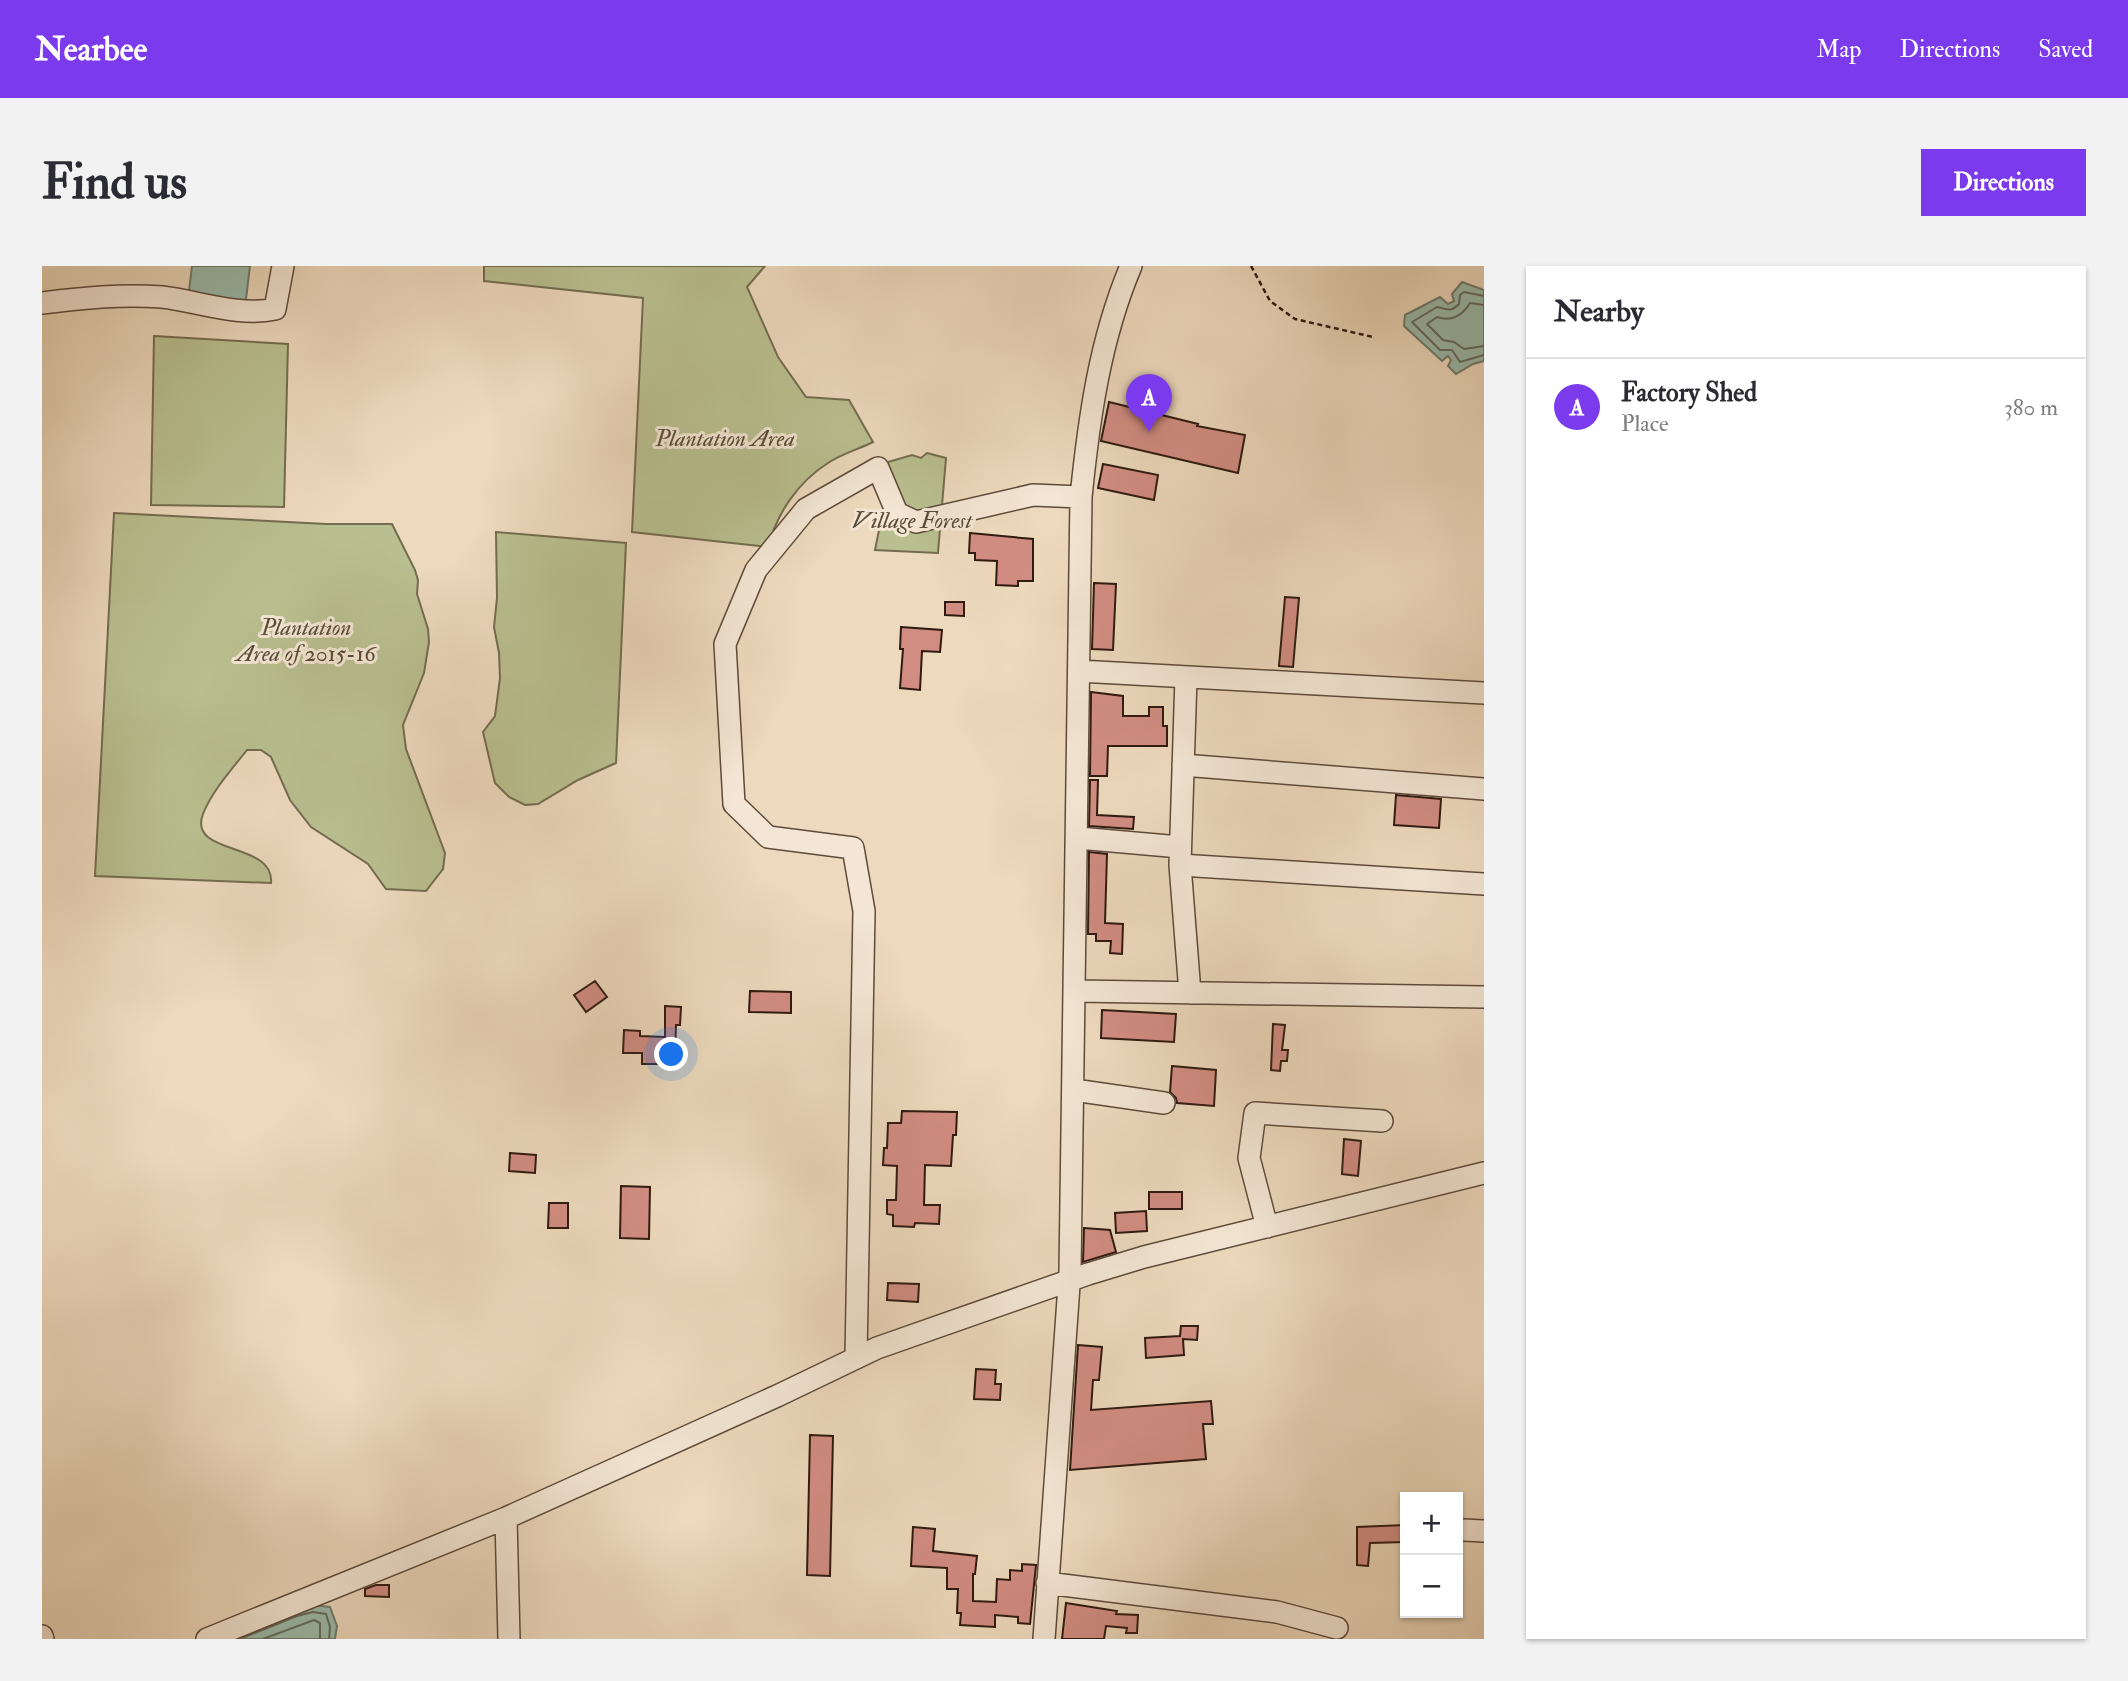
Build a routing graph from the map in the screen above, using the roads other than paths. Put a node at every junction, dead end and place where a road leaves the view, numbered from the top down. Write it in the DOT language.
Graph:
graph roads {
  1 [pos="283,266"];
  2 [pos="1132,266"];
  3 [pos="42,303"];
  4 [pos="1081,497"];
  5 [pos="1079,671"];
  6 [pos="1186,677"];
  7 [pos="1484,693"];
  8 [pos="1183,765"];
  9 [pos="1484,789"];
  10 [pos="1078,838"];
  11 [pos="1180,856"];
  12 [pos="1484,884"];
  13 [pos="1076,991"];
  14 [pos="1190,993"];
  15 [pos="1484,997"];
  16 [pos="1074,1090"];
  17 [pos="1164,1103"];
  18 [pos="1381,1121"];
  19 [pos="1484,1173"];
  20 [pos="1267,1227"];
  21 [pos="1070,1280"];
  22 [pos="856,1358"];
  23 [pos="506,1518"];
  24 [pos="1047,1583"];
  25 [pos="1337,1628"];
  26 [pos="207,1639"];
  27 [pos="509,1639"];
  28 [pos="1044,1639"];
  1 -- 3 [label="street"];
  2 -- 4 [label="street"];
  4 -- 5 [label="street"];
  4 -- 22 [label="street"];
  5 -- 6 [label="street"];
  5 -- 10 [label="street"];
  6 -- 7 [label="street"];
  6 -- 8 [label="street"];
  8 -- 9 [label="street"];
  8 -- 11 [label="street"];
  10 -- 11 [label="street"];
  10 -- 13 [label="street"];
  11 -- 12 [label="street"];
  11 -- 14 [label="street"];
  13 -- 14 [label="street"];
  13 -- 16 [label="street"];
  14 -- 15 [label="street"];
  16 -- 17 [label="street"];
  16 -- 21 [label="street"];
  18 -- 20 [label="street"];
  19 -- 20 [label="street"];
  20 -- 21 [label="street"];
  21 -- 22 [label="street"];
  21 -- 24 [label="street"];
  22 -- 23 [label="street"];
  23 -- 26 [label="street"];
  23 -- 27 [label="street"];
  24 -- 25 [label="street"];
  24 -- 28 [label="street"];
}
